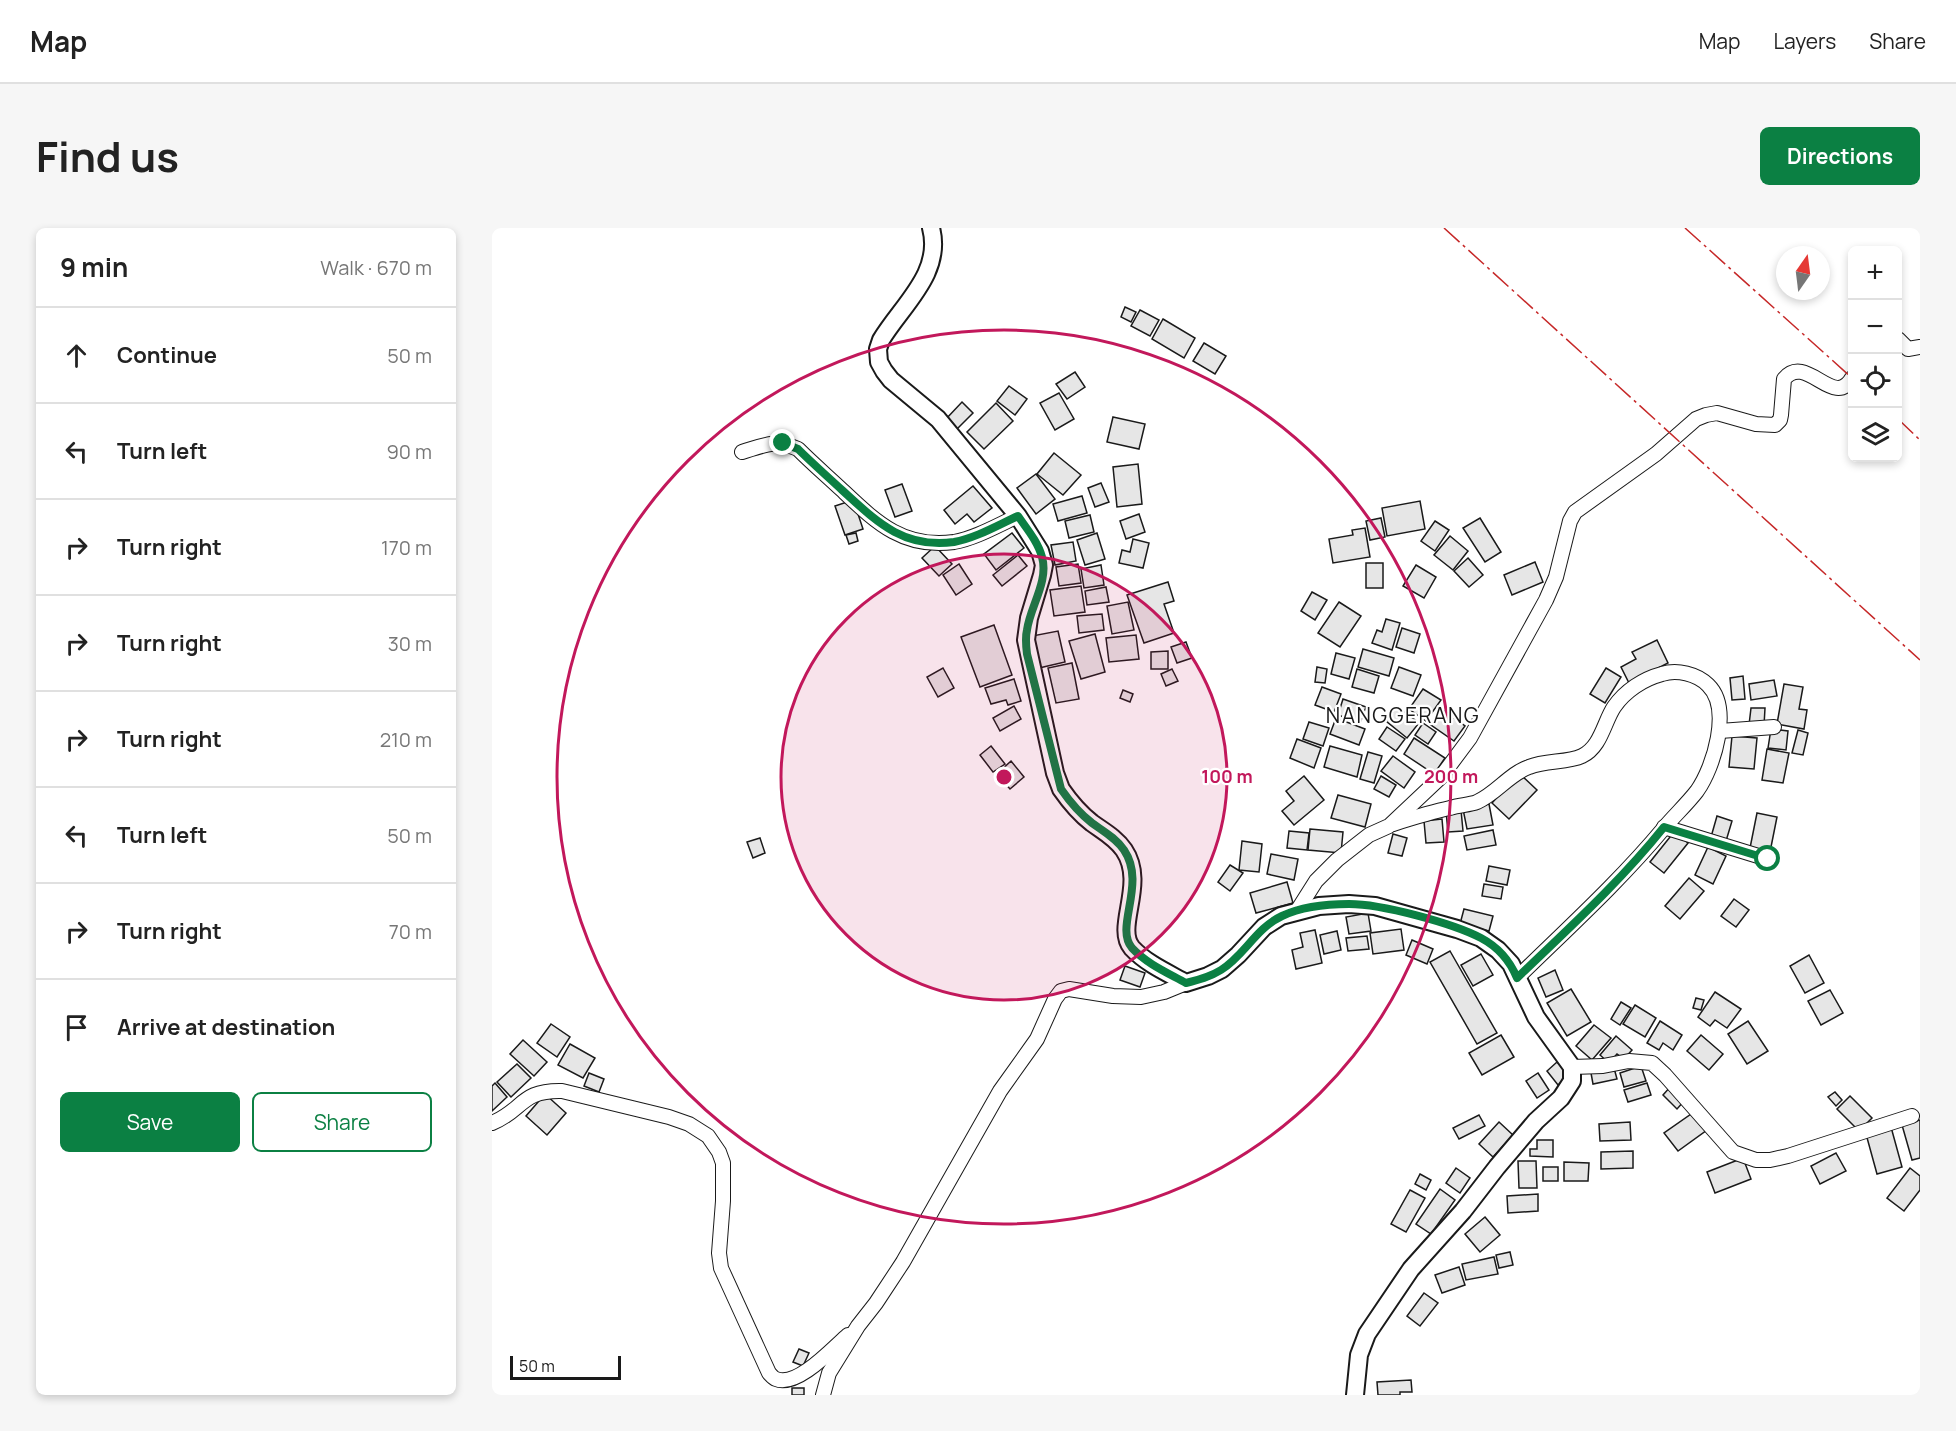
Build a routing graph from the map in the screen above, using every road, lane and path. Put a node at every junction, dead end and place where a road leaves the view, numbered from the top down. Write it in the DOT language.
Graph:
graph roads {
  1 [pos="931,228"];
  2 [pos="1902,343"];
  3 [pos="1920,347"];
  4 [pos="1848,384"];
  5 [pos="742,452"];
  6 [pos="1018,516"];
  7 [pos="1774,727"];
  8 [pos="1720,731"];
  9 [pos="1389,826"];
  10 [pos="1664,827"];
  11 [pos="1768,859"];
  12 [pos="1297,911"];
  13 [pos="1517,978"];
  14 [pos="1186,983"];
  15 [pos="1572,1067"];
  16 [pos="1912,1116"];
  17 [pos="492,1123"];
  18 [pos="858,1326"];
  19 [pos="823,1395"];
  20 [pos="1355,1395"];
  1 -- 6 [label="street"];
  2 -- 3 [label="street"];
  4 -- 9 [label="street"];
  5 -- 6 [label="street"];
  6 -- 14 [label="street"];
  7 -- 8 [label="street"];
  8 -- 9 [label="street"];
  8 -- 10 [label="street"];
  9 -- 12 [label="street"];
  10 -- 11 [label="street"];
  10 -- 13 [label="street"];
  12 -- 13 [label="street"];
  12 -- 14 [label="street"];
  13 -- 15 [label="street"];
  14 -- 18 [label="street"];
  15 -- 16 [label="street"];
  15 -- 20 [label="street"];
  17 -- 18 [label="street"];
  18 -- 19 [label="street"];
}
